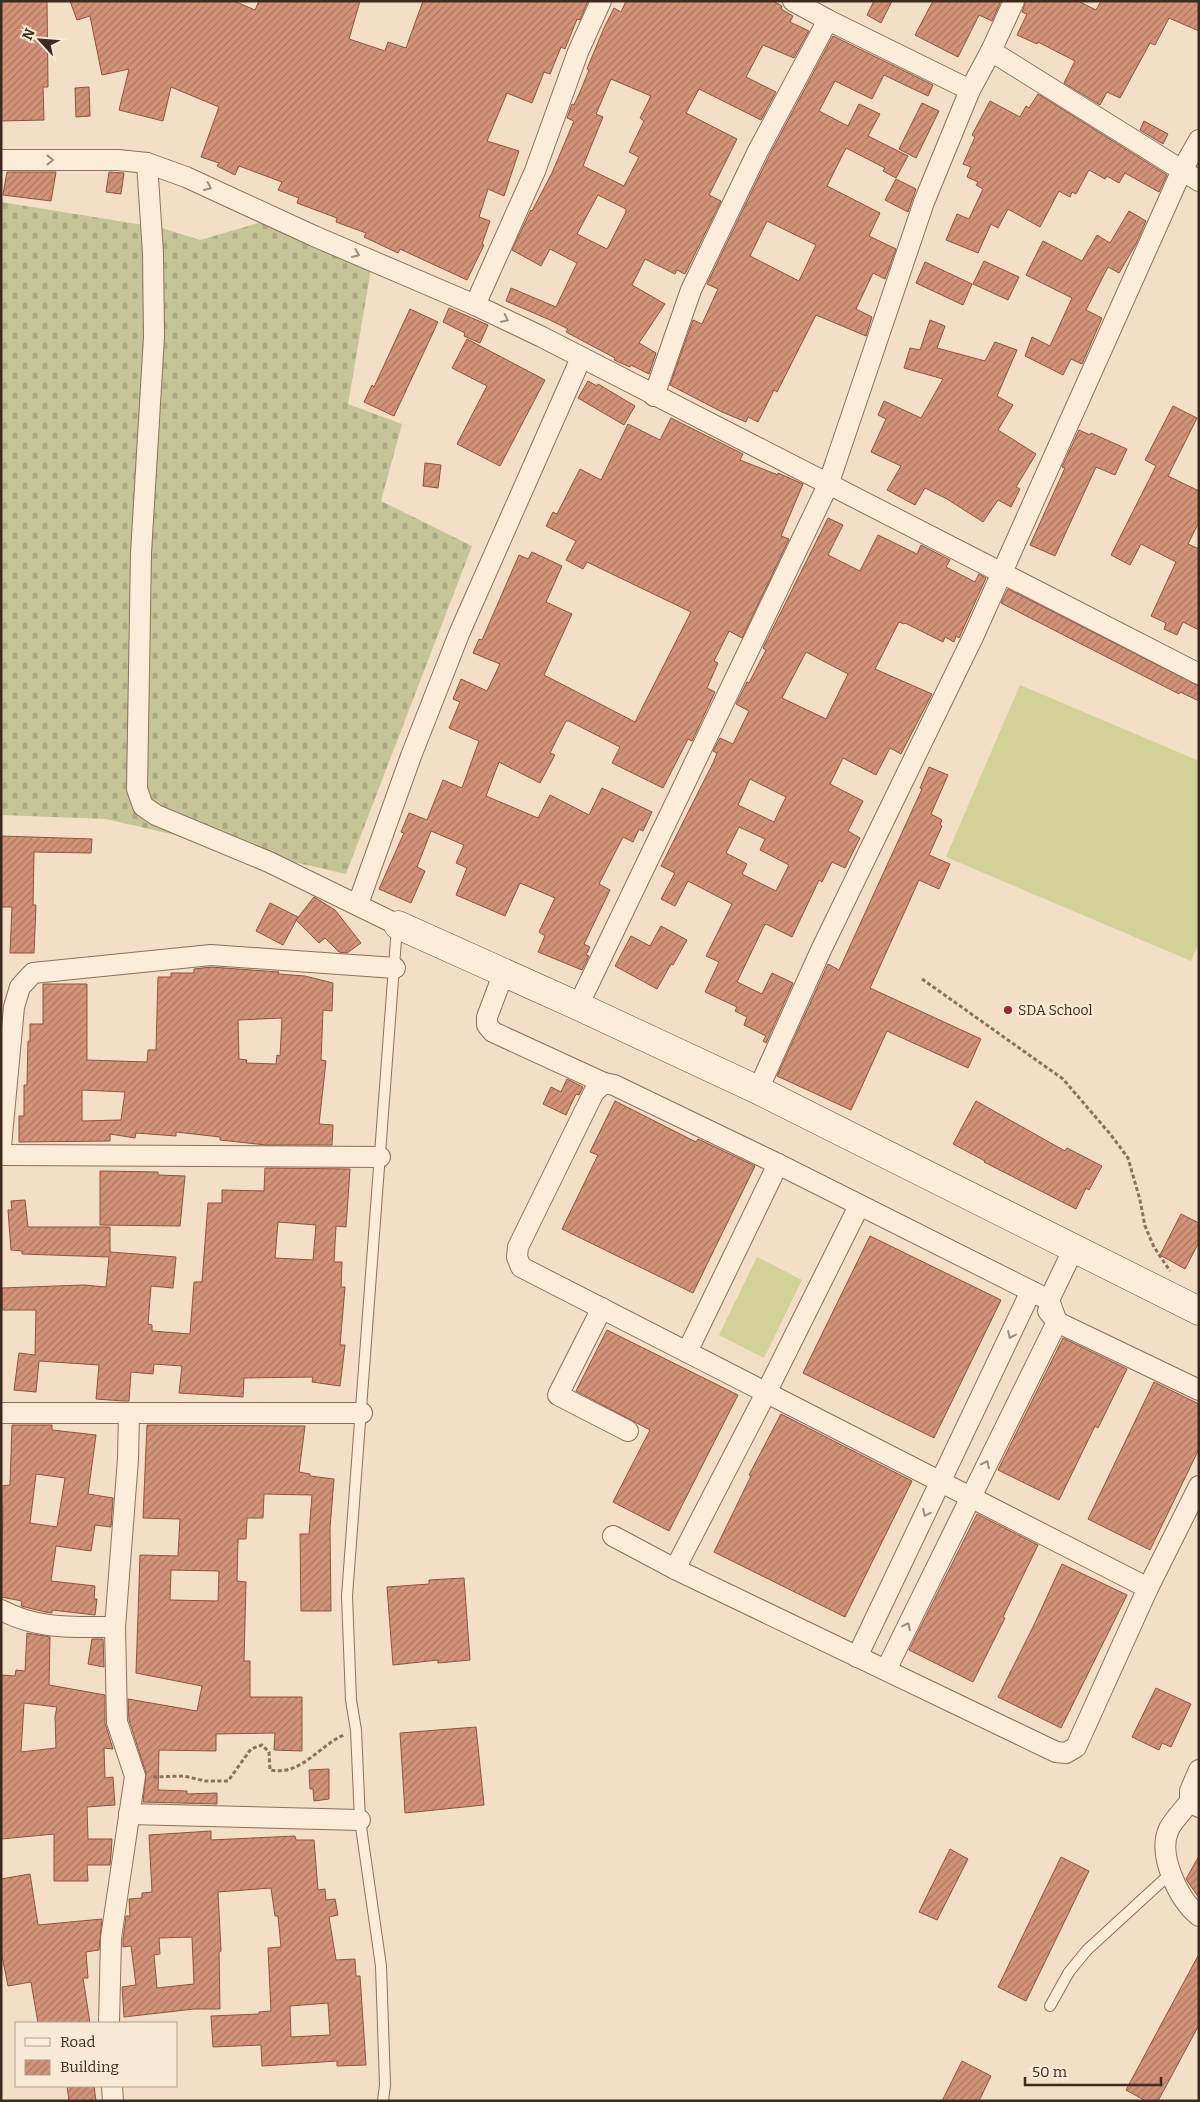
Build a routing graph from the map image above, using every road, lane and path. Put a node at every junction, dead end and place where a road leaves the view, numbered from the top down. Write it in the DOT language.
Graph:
graph roads {
  1 [pos="601,1"];
  2 [pos="793,1"];
  3 [pos="1014,1"];
  4 [pos="828,20"];
  5 [pos="991,51"];
  6 [pos="970,90"];
  7 [pos="1199,140"];
  8 [pos="1,160"];
  9 [pos="147,164"];
  10 [pos="1182,170"];
  11 [pos="1199,181"];
  12 [pos="475,305"];
  13 [pos="581,358"];
  14 [pos="654,396"];
  15 [pos="828,485"];
  16 [pos="1001,573"];
  17 [pos="1199,674"];
  18 [pos="358,904"];
  19 [pos="398,925"];
  20 [pos="395,968"];
  21 [pos="504,972"];
  22 [pos="922,979"];
  23 [pos="578,1006"];
  24 [pos="604,1083"];
  25 [pos="758,1090"];
  26 [pos="1,1146"];
  27 [pos="1,1155"];
  28 [pos="380,1157"];
  29 [pos="778,1164"];
  30 [pos="859,1206"];
  31 [pos="1073,1250"];
  32 [pos="1175,1279"];
  33 [pos="1040,1295"];
  34 [pos="602,1308"];
  35 [pos="1199,1311"];
  36 [pos="1057,1322"];
  37 [pos="687,1352"];
  38 [pos="1199,1390"];
  39 [pos="766,1393"];
  40 [pos="1,1413"];
  41 [pos="362,1413"];
  42 [pos="129,1414"];
  43 [pos="628,1431"];
  44 [pos="941,1483"];
  45 [pos="1199,1486"];
  46 [pos="970,1497"];
  47 [pos="613,1536"];
  48 [pos="676,1569"];
  49 [pos="1148,1588"];
  50 [pos="1,1610"];
  51 [pos="115,1627"];
  52 [pos="856,1657"];
  53 [pos="886,1670"];
  54 [pos="356,1730"];
  55 [pos="1199,1770"];
  56 [pos="135,1776"];
  57 [pos="1195,1804"];
  58 [pos="129,1814"];
  59 [pos="360,1820"];
  60 [pos="1171,1873"];
  61 [pos="1199,1916"];
  62 [pos="1050,2006"];
  63 [pos="109,2022"];
  64 [pos="112,2087"];
  65 [pos="112,2101"];
  66 [pos="383,2101"];
  1 -- 12 [label="street"];
  2 -- 4 [label="street"];
  3 -- 5 [label="street"];
  4 -- 6 [label="street"];
  4 -- 14 [label="street"];
  5 -- 6 [label="street"];
  5 -- 10 [label="street"];
  6 -- 15 [label="street"];
  7 -- 10 [label="street"];
  8 -- 9 [label="street, one-way"];
  9 -- 12 [label="street, one-way"];
  9 -- 18 [label="street"];
  10 -- 11 [label="street"];
  10 -- 16 [label="street"];
  12 -- 13 [label="street, one-way"];
  13 -- 14 [label="street"];
  13 -- 18 [label="street"];
  14 -- 15 [label="street"];
  15 -- 16 [label="street"];
  15 -- 23 [label="street"];
  16 -- 17 [label="street"];
  16 -- 25 [label="street"];
  18 -- 19 [label="street"];
  19 -- 20 [label="lane"];
  19 -- 21 [label="street"];
  20 -- 26 [label="street"];
  20 -- 28 [label="lane"];
  21 -- 23 [label="street"];
  21 -- 24 [label="street"];
  22 -- 32 [label="path"];
  23 -- 25 [label="street"];
  24 -- 29 [label="street"];
  24 -- 34 [label="street"];
  25 -- 31 [label="street"];
  27 -- 28 [label="street"];
  28 -- 41 [label="lane"];
  29 -- 30 [label="street"];
  29 -- 37 [label="street"];
  30 -- 33 [label="street"];
  30 -- 39 [label="street"];
  31 -- 33 [label="street"];
  31 -- 35 [label="street"];
  33 -- 36 [label="street"];
  33 -- 44 [label="street, one-way"];
  34 -- 37 [label="street"];
  34 -- 43 [label="street"];
  36 -- 38 [label="street"];
  46 -- 36 [label="street, one-way"];
  37 -- 39 [label="street"];
  39 -- 44 [label="street"];
  39 -- 48 [label="street"];
  40 -- 42 [label="street"];
  41 -- 42 [label="street"];
  41 -- 54 [label="lane"];
  42 -- 51 [label="street"];
  44 -- 46 [label="street"];
  44 -- 52 [label="street, one-way"];
  45 -- 49 [label="street"];
  46 -- 49 [label="street"];
  53 -- 46 [label="street, one-way"];
  47 -- 48 [label="street"];
  48 -- 52 [label="street"];
  49 -- 53 [label="street"];
  50 -- 51 [label="street"];
  51 -- 56 [label="street"];
  52 -- 53 [label="street"];
  54 -- 56 [label="path"];
  54 -- 59 [label="lane"];
  55 -- 57 [label="street"];
  56 -- 58 [label="street"];
  57 -- 60 [label="street"];
  58 -- 59 [label="street"];
  58 -- 63 [label="street"];
  59 -- 66 [label="lane"];
  60 -- 61 [label="street"];
  60 -- 62 [label="lane"];
  64 -- 65 [label="street"];
}
